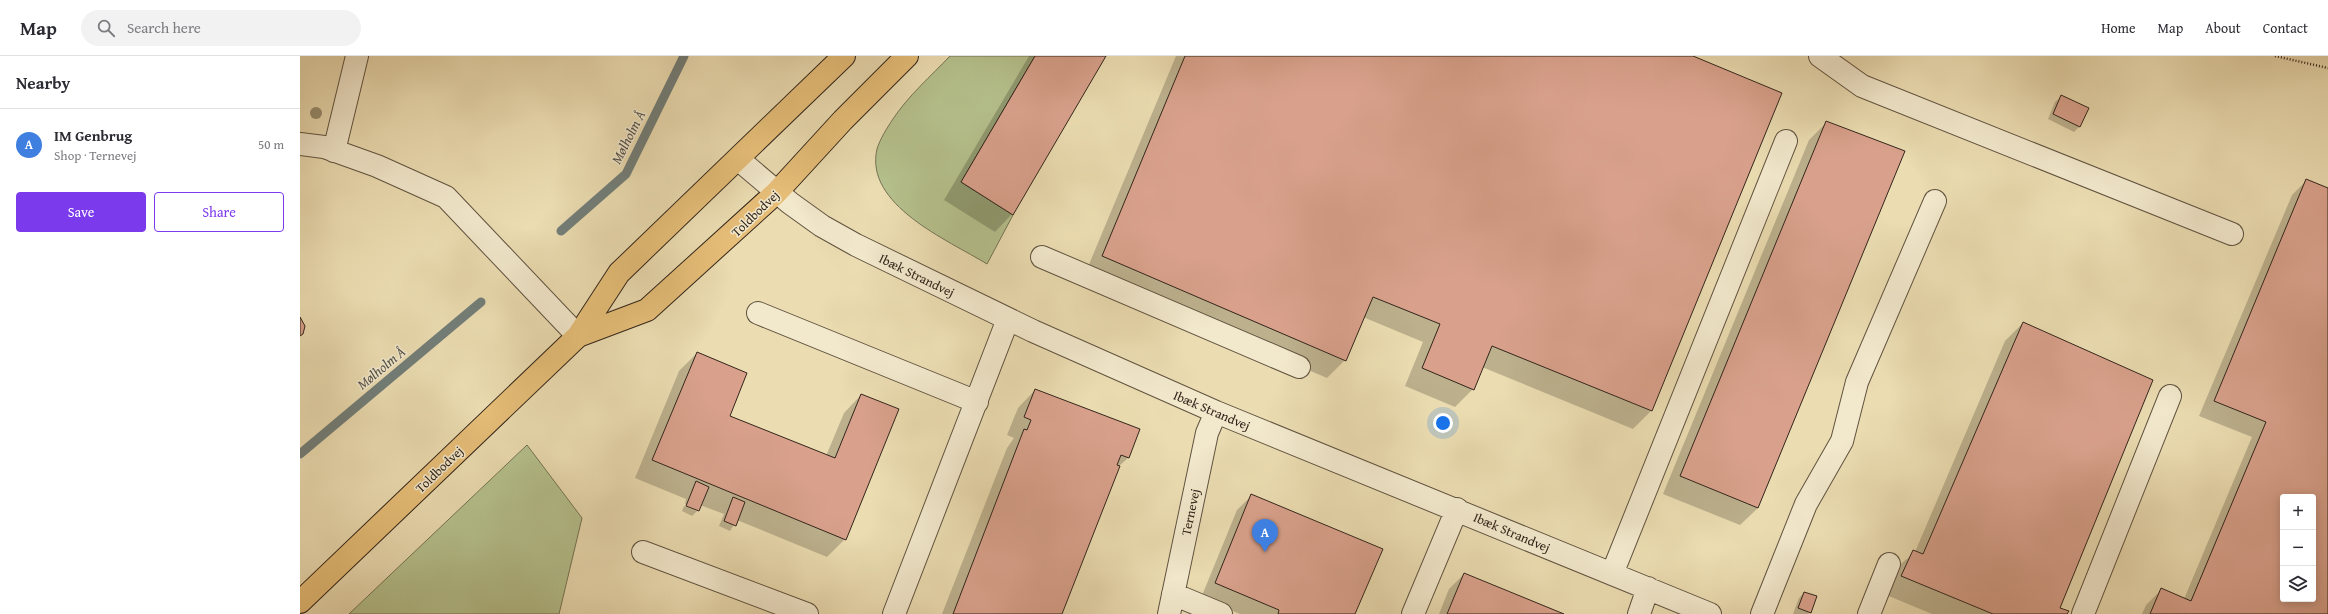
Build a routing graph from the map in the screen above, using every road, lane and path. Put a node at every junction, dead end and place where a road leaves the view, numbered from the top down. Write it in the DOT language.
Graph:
graph roads {
  1 [pos="357,56"];
  2 [pos="844,56"];
  3 [pos="907,56"];
  4 [pos="1820,56"];
  5 [pos="2275,56"];
  6 [pos="2328,68"];
  7 [pos="1786,141"];
  8 [pos="300,144"];
  9 [pos="334,151"];
  10 [pos="738,159"];
  11 [pos="777,192"];
  12 [pos="1935,201"];
  13 [pos="2232,234"];
  14 [pos="1042,257"];
  15 [pos="758,313"];
  16 [pos="1008,319"];
  17 [pos="578,336"];
  18 [pos="1299,367"];
  19 [pos="2170,396"];
  20 [pos="976,402"];
  21 [pos="1216,412"];
  22 [pos="1457,509"];
  23 [pos="643,552"];
  24 [pos="1889,564"];
  25 [pos="1612,574"];
  26 [pos="1648,588"];
  27 [pos="300,602"];
  28 [pos="1171,604"];
  29 [pos="807,614"];
  30 [pos="894,614"];
  31 [pos="1221,614"];
  32 [pos="1413,614"];
  33 [pos="1639,614"];
  34 [pos="1710,614"];
  35 [pos="1762,614"];
  36 [pos="1869,614"];
  37 [pos="2083,614"];
  1 -- 9 [label="street"];
  2 -- 10 [label="main road, Toldbodvej"];
  3 -- 11 [label="main road, Toldbodvej"];
  4 -- 13 [label="street"];
  5 -- 6 [label="path"];
  7 -- 25 [label="street"];
  8 -- 9 [label="street"];
  9 -- 17 [label="street"];
  10 -- 11 [label="street, Ibæk Strandvej"];
  10 -- 17 [label="main road, Toldbodvej"];
  11 -- 16 [label="street, Ibæk Strandvej"];
  11 -- 17 [label="main road, Toldbodvej"];
  12 -- 35 [label="street"];
  14 -- 18 [label="street"];
  15 -- 20 [label="street"];
  16 -- 20 [label="street"];
  16 -- 21 [label="street, Ibæk Strandvej"];
  17 -- 27 [label="main road, Toldbodvej"];
  19 -- 37 [label="street"];
  20 -- 30 [label="street"];
  21 -- 22 [label="street, Ibæk Strandvej"];
  21 -- 28 [label="street, Ternevej"];
  22 -- 25 [label="street, Ibæk Strandvej"];
  22 -- 32 [label="street"];
  23 -- 29 [label="street"];
  24 -- 36 [label="street"];
  25 -- 26 [label="street, Ibæk Strandvej"];
  26 -- 33 [label="street"];
  26 -- 34 [label="street, Ibæk Strandvej"];
  28 -- 31 [label="street"];
}
